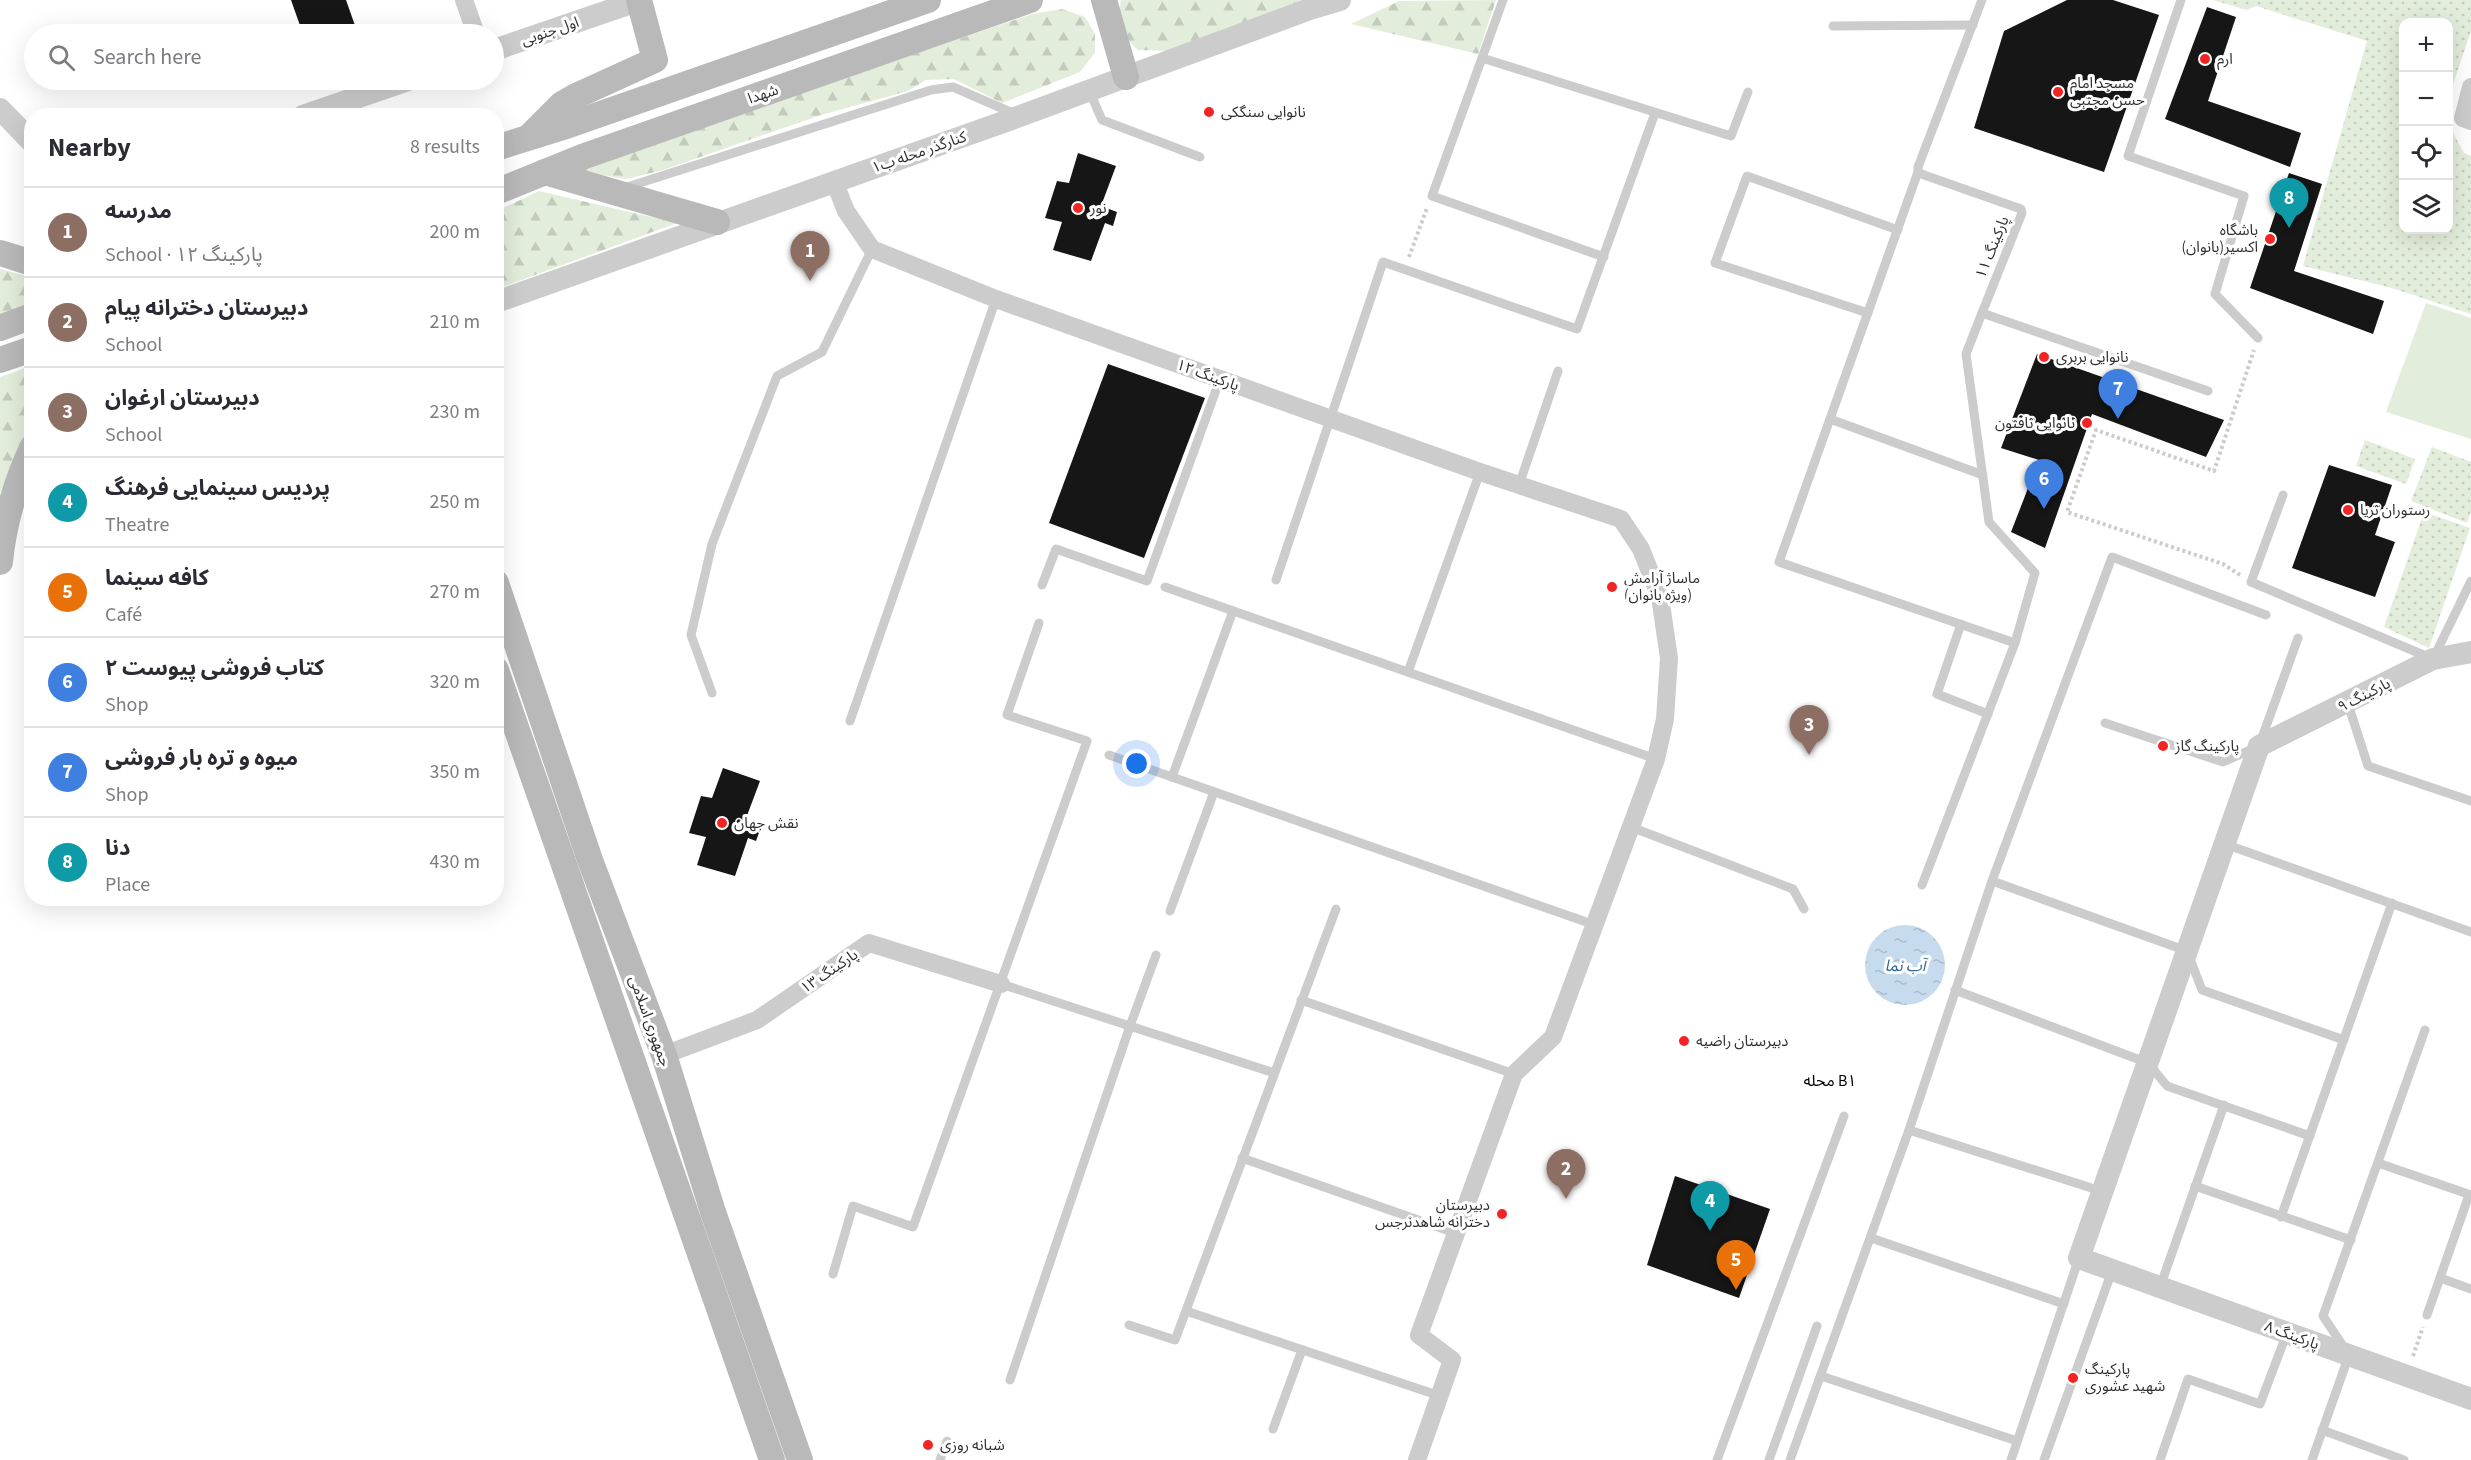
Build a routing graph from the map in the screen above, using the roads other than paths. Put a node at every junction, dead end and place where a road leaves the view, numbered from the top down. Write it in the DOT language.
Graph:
graph roads {
  1 [pos="464,0"];
  2 [pos="640,0"];
  3 [pos="928,0"];
  4 [pos="1030,0"];
  5 [pos="1104,0"];
  6 [pos="1340,0"];
  7 [pos="1503,0"];
  8 [pos="1982,0"];
  9 [pos="2181,0"];
  10 [pos="472,24"];
  11 [pos="1973,25"];
  12 [pos="1833,26"];
  13 [pos="504,47"];
  14 [pos="1482,58"];
  15 [pos="1126,76"];
  16 [pos="2471,87"];
  17 [pos="379,90"];
  18 [pos="1089,90"];
  19 [pos="1748,92"];
  20 [pos="326,108"];
  21 [pos="0,109"];
  22 [pos="1655,113"];
  23 [pos="1020,116"];
  24 [pos="2471,121"];
  25 [pos="24,134"];
  26 [pos="528,138"];
  27 [pos="504,146"];
  28 [pos="1200,158"];
  29 [pos="545,172"];
  30 [pos="1918,172"];
  31 [pos="834,181"];
  32 [pos="504,189"];
  33 [pos="613,192"];
  34 [pos="717,222"];
  35 [pos="1898,230"];
  36 [pos="872,249"];
  37 [pos="0,253"];
  38 [pos="1604,256"];
  39 [pos="24,260"];
  40 [pos="504,299"];
  41 [pos="996,299"];
  42 [pos="1868,313"];
  43 [pos="1982,313"];
  44 [pos="24,319"];
  45 [pos="0,328"];
  46 [pos="2258,338"];
  47 [pos="24,352"];
  48 [pos="0,360"];
  49 [pos="1558,371"];
  50 [pos="1220,379"];
  51 [pos="2208,390"];
  52 [pos="1330,418"];
  53 [pos="1830,419"];
  54 [pos="24,466"];
  55 [pos="1480,472"];
  56 [pos="1983,475"];
  57 [pos="1519,485"];
  58 [pos="2283,495"];
  59 [pos="0,561"];
  60 [pos="1276,580"];
  61 [pos="2471,581"];
  62 [pos="1042,585"];
  63 [pos="1165,587"];
  64 [pos="504,607"];
  65 [pos="1233,611"];
  66 [pos="2266,615"];
  67 [pos="1039,623"];
  68 [pos="1961,624"];
  69 [pos="2298,638"];
  70 [pos="2015,643"];
  71 [pos="2471,652"];
  72 [pos="2433,659"];
  73 [pos="1408,672"];
  74 [pos="504,693"];
  75 [pos="712,693"];
  76 [pos="2348,704"];
  77 [pos="1988,714"];
  78 [pos="850,721"];
  79 [pos="2105,723"];
  80 [pos="2259,746"];
  81 [pos="1109,755"];
  82 [pos="1656,759"];
  83 [pos="1172,777"];
  84 [pos="1214,792"];
  85 [pos="2471,801"];
  86 [pos="1631,827"];
  87 [pos="2225,844"];
  88 [pos="1992,881"];
  89 [pos="1922,885"];
  90 [pos="2392,903"];
  91 [pos="1336,909"];
  92 [pos="1804,909"];
  93 [pos="1170,911"];
  94 [pos="1595,925"];
  95 [pos="2471,932"];
  96 [pos="2187,951"];
  97 [pos="1156,955"];
  98 [pos="1001,984"];
  99 [pos="1955,990"];
  100 [pos="1301,1000"];
  101 [pos="1130,1026"];
  102 [pos="2426,1030"];
  103 [pos="2344,1041"];
  104 [pos="664,1055"];
  105 [pos="2148,1063"];
  106 [pos="1274,1073"];
  107 [pos="1514,1074"];
  108 [pos="2224,1105"];
  109 [pos="1844,1116"];
  110 [pos="1910,1130"];
  111 [pos="2310,1136"];
  112 [pos="1242,1158"];
  113 [pos="2378,1162"];
  114 [pos="2195,1186"];
  115 [pos="2103,1191"];
  116 [pos="2470,1195"];
  117 [pos="2281,1217"];
  118 [pos="1455,1233"];
  119 [pos="1871,1238"];
  120 [pos="2350,1240"];
  121 [pos="2079,1258"];
  122 [pos="2112,1271"];
  123 [pos="833,1274"];
  124 [pos="2440,1278"];
  125 [pos="2160,1288"];
  126 [pos="2471,1289"];
  127 [pos="2064,1304"];
  128 [pos="1186,1311"];
  129 [pos="2427,1315"];
  130 [pos="1129,1325"];
  131 [pos="1817,1326"];
  132 [pos="2287,1333"];
  133 [pos="1302,1350"];
  134 [pos="2349,1355"];
  135 [pos="1821,1376"];
  136 [pos="1010,1380"];
  137 [pos="1440,1396"];
  138 [pos="2471,1399"];
  139 [pos="1273,1429"];
  140 [pos="2322,1430"];
  141 [pos="946,1441"];
  142 [pos="2017,1441"];
  143 [pos="772,1460"];
  144 [pos="800,1460"];
  145 [pos="940,1460"];
  146 [pos="1417,1460"];
  147 [pos="1717,1460"];
  148 [pos="1769,1460"];
  149 [pos="1790,1460"];
  150 [pos="2011,1460"];
  151 [pos="2044,1460"];
  152 [pos="2160,1460"];
  153 [pos="2312,1460"];
  154 [pos="2404,1460"];
  1 -- 10 [label="street"];
  2 -- 13 [label="street, اول جنوبی"];
  2 -- 26 [label="main road"];
  3 -- 26 [label="main road"];
  4 -- 29 [label="main road, شهدا"];
  5 -- 15 [label="main road"];
  6 -- 15 [label="street, کنارگذر محله ب۱"];
  7 -- 14 [label="lane"];
  8 -- 11 [label="lane"];
  9 -- 46 [label="lane"];
  11 -- 12 [label="lane"];
  11 -- 30 [label="lane"];
  14 -- 22 [label="lane"];
  14 -- 38 [label="lane"];
  15 -- 18 [label="street, کنارگذر محله ب۱"];
  16 -- 24 [label="street"];
  17 -- 20 [label="street"];
  18 -- 23 [label="street, کنارگذر محله ب۱"];
  18 -- 28 [label="lane"];
  19 -- 22 [label="lane"];
  21 -- 25 [label="street"];
  22 -- 38 [label="lane"];
  23 -- 31 [label="street, کنارگذر محله ب۱"];
  23 -- 33 [label="lane"];
  26 -- 27 [label="main road"];
  29 -- 32 [label="main road, شهدا"];
  29 -- 33 [label="main road"];
  30 -- 35 [label="lane"];
  30 -- 43 [label="lane, پارکینگ ۱۱"];
  31 -- 34 [label="street, کنارگذر محله ب۱"];
  31 -- 36 [label="street"];
  33 -- 34 [label="main road"];
  34 -- 40 [label="street, کنارگذر محله ب۱"];
  35 -- 42 [label="lane"];
  35 -- 42 [label="lane"];
  36 -- 41 [label="street, پارکینگ ۱۲"];
  36 -- 75 [label="lane"];
  37 -- 39 [label="main road"];
  38 -- 52 [label="lane"];
  41 -- 50 [label="street, پارکینگ ۱۲"];
  41 -- 78 [label="lane"];
  42 -- 53 [label="lane"];
  43 -- 51 [label="lane"];
  43 -- 56 [label="lane"];
  44 -- 45 [label="main road"];
  47 -- 48 [label="main road"];
  49 -- 57 [label="lane"];
  50 -- 52 [label="street, پارکینگ ۱۲"];
  50 -- 62 [label="lane"];
  52 -- 55 [label="street, پارکینگ ۱۲"];
  52 -- 60 [label="lane"];
  53 -- 56 [label="lane"];
  53 -- 68 [label="lane"];
  54 -- 59 [label="main road"];
  55 -- 57 [label="street, پارکینگ ۱۲"];
  55 -- 73 [label="lane"];
  56 -- 70 [label="lane"];
  57 -- 82 [label="street, پارکینگ ۱۲"];
  58 -- 72 [label="lane"];
  61 -- 72 [label="lane"];
  63 -- 65 [label="lane"];
  64 -- 104 [label="main road, جمهوری اسلامی"];
  65 -- 73 [label="lane"];
  65 -- 83 [label="lane"];
  66 -- 88 [label="lane"];
  67 -- 98 [label="lane"];
  68 -- 70 [label="lane"];
  68 -- 77 [label="lane"];
  69 -- 80 [label="lane"];
  70 -- 77 [label="lane"];
  71 -- 72 [label="street, پارکینگ ۹"];
  72 -- 76 [label="street, پارکینگ ۹"];
  73 -- 82 [label="lane"];
  74 -- 143 [label="main road, جمهوری اسلامی"];
  76 -- 80 [label="street, پارکینگ ۹"];
  76 -- 85 [label="lane"];
  77 -- 89 [label="lane"];
  79 -- 80 [label="lane"];
  80 -- 87 [label="street"];
  81 -- 83 [label="lane"];
  82 -- 86 [label="street"];
  83 -- 84 [label="lane"];
  84 -- 93 [label="lane"];
  84 -- 94 [label="lane"];
  86 -- 92 [label="lane"];
  86 -- 94 [label="street"];
  87 -- 90 [label="lane"];
  87 -- 96 [label="street"];
  88 -- 96 [label="lane"];
  88 -- 99 [label="lane"];
  90 -- 95 [label="lane"];
  90 -- 103 [label="lane"];
  91 -- 100 [label="lane"];
  94 -- 107 [label="street"];
  96 -- 103 [label="lane"];
  96 -- 105 [label="street"];
  97 -- 101 [label="lane"];
  98 -- 101 [label="lane"];
  98 -- 104 [label="street, پارکینگ ۱۳"];
  98 -- 123 [label="lane"];
  99 -- 105 [label="lane"];
  99 -- 110 [label="lane"];
  100 -- 106 [label="lane"];
  100 -- 107 [label="lane"];
  101 -- 106 [label="lane"];
  101 -- 136 [label="lane"];
  102 -- 113 [label="lane"];
  103 -- 111 [label="lane"];
  104 -- 144 [label="main road, جمهوری اسلامی"];
  105 -- 108 [label="lane"];
  105 -- 115 [label="street"];
  106 -- 112 [label="lane"];
  107 -- 118 [label="street"];
  108 -- 111 [label="lane"];
  108 -- 114 [label="lane"];
  109 -- 147 [label="lane"];
  110 -- 115 [label="lane"];
  110 -- 119 [label="lane"];
  111 -- 117 [label="lane"];
  112 -- 118 [label="lane"];
  112 -- 128 [label="lane"];
  113 -- 116 [label="lane"];
  113 -- 120 [label="lane"];
  114 -- 117 [label="lane"];
  114 -- 125 [label="lane"];
  115 -- 121 [label="street"];
  116 -- 124 [label="lane"];
  117 -- 120 [label="lane"];
  118 -- 137 [label="street"];
  119 -- 127 [label="lane"];
  119 -- 135 [label="lane"];
  120 -- 134 [label="lane"];
  121 -- 122 [label="street, پارکینگ ۸"];
  121 -- 127 [label="lane"];
  122 -- 125 [label="street, پارکینگ ۸"];
  122 -- 151 [label="lane"];
  124 -- 126 [label="lane"];
  124 -- 129 [label="lane"];
  125 -- 132 [label="street, پارکینگ ۸"];
  127 -- 142 [label="lane"];
  128 -- 130 [label="lane"];
  128 -- 133 [label="lane"];
  131 -- 148 [label="lane"];
  132 -- 134 [label="street, پارکینگ ۸"];
  132 -- 152 [label="lane"];
  133 -- 137 [label="lane"];
  133 -- 139 [label="lane"];
  134 -- 138 [label="street, پارکینگ ۸"];
  134 -- 140 [label="lane"];
  135 -- 142 [label="lane"];
  135 -- 149 [label="lane"];
  137 -- 146 [label="street"];
  140 -- 153 [label="lane"];
  140 -- 154 [label="lane"];
  141 -- 145 [label="lane"];
  142 -- 150 [label="lane"];
}
